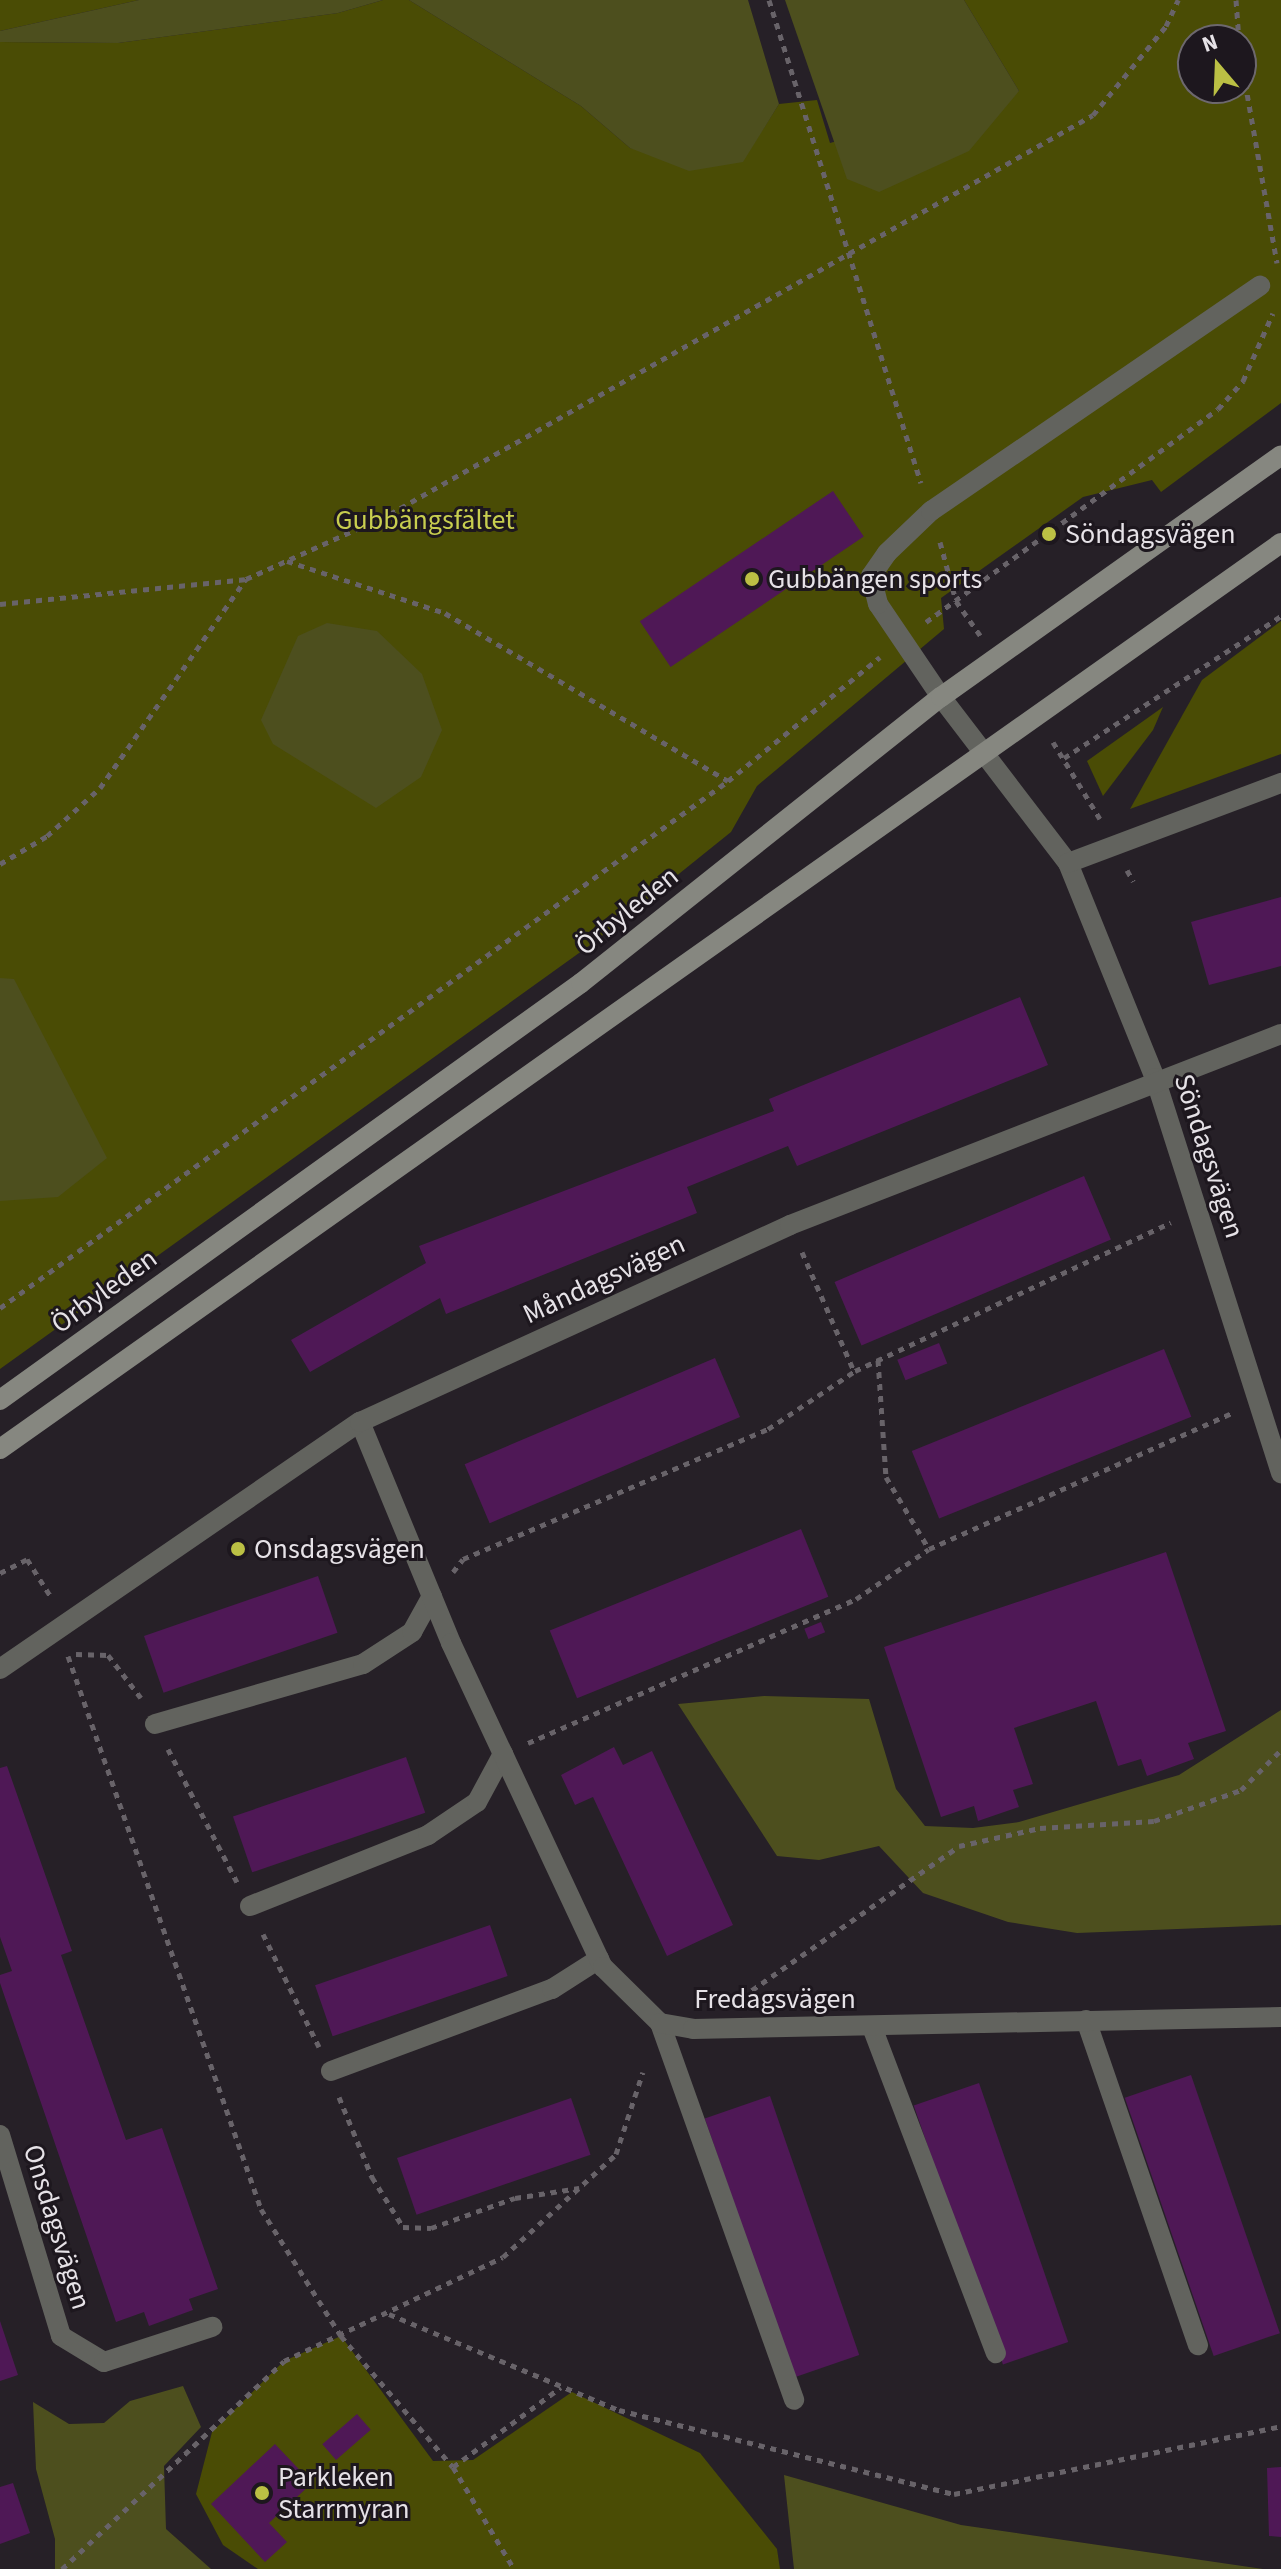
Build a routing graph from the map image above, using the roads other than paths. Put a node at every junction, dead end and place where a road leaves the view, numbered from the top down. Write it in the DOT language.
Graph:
graph roads {
  1 [pos="1260,286"];
  2 [pos="1281,455"];
  3 [pos="1281,543"];
  4 [pos="941,697"];
  5 [pos="986,756"];
  6 [pos="1281,783"];
  7 [pos="1068,863"];
  8 [pos="1281,1034"];
  9 [pos="1155,1078"];
  10 [pos="0,1400"];
  11 [pos="360,1422"];
  12 [pos="0,1449"];
  13 [pos="1281,1473"];
  14 [pos="432,1596"];
  15 [pos="0,1669"];
  16 [pos="155,1724"];
  17 [pos="503,1754"];
  18 [pos="250,1906"];
  19 [pos="599,1959"];
  20 [pos="1281,2017"];
  21 [pos="1086,2020"];
  22 [pos="660,2023"];
  23 [pos="872,2027"];
  24 [pos="331,2071"];
  25 [pos="0,2135"];
  26 [pos="212,2327"];
  27 [pos="1198,2345"];
  28 [pos="996,2353"];
  29 [pos="794,2400"];
  1 -- 4 [label="street, Söndagsvägen"];
  2 -- 4 [label="main road, Örbyleden"];
  3 -- 5 [label="main road"];
  4 -- 5 [label="street, Söndagsvägen"];
  4 -- 10 [label="main road, Örbyleden"];
  5 -- 7 [label="street, Söndagsvägen"];
  5 -- 12 [label="main road"];
  6 -- 7 [label="street"];
  7 -- 9 [label="street, Söndagsvägen"];
  8 -- 9 [label="street, Måndagsvägen"];
  9 -- 11 [label="street, Måndagsvägen"];
  9 -- 13 [label="street, Söndagsvägen"];
  11 -- 14 [label="street, Fredagsvägen"];
  11 -- 15 [label="street, Måndagsvägen"];
  14 -- 16 [label="street"];
  14 -- 17 [label="street, Fredagsvägen"];
  17 -- 18 [label="street"];
  17 -- 19 [label="street, Fredagsvägen"];
  19 -- 22 [label="street, Fredagsvägen"];
  19 -- 24 [label="street"];
  20 -- 21 [label="street, Fredagsvägen"];
  21 -- 23 [label="street, Fredagsvägen"];
  21 -- 27 [label="street"];
  22 -- 23 [label="street, Fredagsvägen"];
  22 -- 29 [label="street"];
  23 -- 28 [label="street"];
  25 -- 26 [label="street, Onsdagsvägen"];
}
